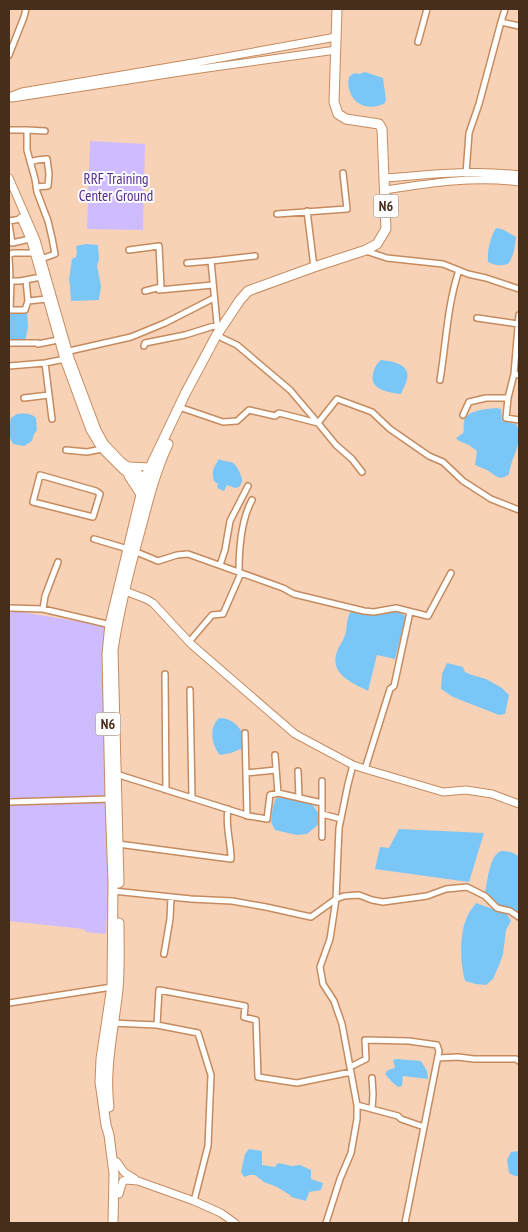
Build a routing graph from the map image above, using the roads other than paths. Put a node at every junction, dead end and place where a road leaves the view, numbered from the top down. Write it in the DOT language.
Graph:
graph roads {
  1 [pos="26,9"];
  2 [pos="332,9"];
  3 [pos="337,9"];
  4 [pos="427,9"];
  5 [pos="505,9"];
  6 [pos="501,22"];
  7 [pos="519,26"];
  8 [pos="334,37"];
  9 [pos="418,42"];
  10 [pos="334,50"];
  11 [pos="9,55"];
  12 [pos="67,87"];
  13 [pos="9,98"];
  14 [pos="9,130"];
  15 [pos="27,130"];
  16 [pos="45,131"];
  17 [pos="30,162"];
  18 [pos="343,173"];
  19 [pos="519,175"];
  20 [pos="466,176"];
  21 [pos="9,178"];
  22 [pos="384,178"];
  23 [pos="519,182"];
  24 [pos="36,187"];
  25 [pos="9,189"];
  26 [pos="386,190"];
  27 [pos="307,211"];
  28 [pos="277,214"];
  29 [pos="21,219"];
  30 [pos="9,222"];
  31 [pos="30,239"];
  32 [pos="11,243"];
  33 [pos="129,250"];
  34 [pos="366,250"];
  35 [pos="34,253"];
  36 [pos="10,256"];
  37 [pos="255,256"];
  38 [pos="41,258"];
  39 [pos="211,261"];
  40 [pos="187,263"];
  41 [pos="314,267"];
  42 [pos="459,270"];
  43 [pos="41,277"];
  44 [pos="10,280"];
  45 [pos="26,280"];
  46 [pos="213,285"];
  47 [pos="519,289"];
  48 [pos="214,298"];
  49 [pos="47,299"];
  50 [pos="28,302"];
  51 [pos="10,310"];
  52 [pos="519,315"];
  53 [pos="478,318"];
  54 [pos="518,324"];
  55 [pos="219,332"];
  56 [pos="58,340"];
  57 [pos="9,343"];
  58 [pos="144,346"];
  59 [pos="66,355"];
  60 [pos="45,363"];
  61 [pos="9,366"];
  62 [pos="516,375"];
  63 [pos="440,380"];
  64 [pos="49,395"];
  65 [pos="24,398"];
  66 [pos="508,398"];
  67 [pos="182,409"];
  68 [pos="463,415"];
  69 [pos="52,419"];
  70 [pos="519,420"];
  71 [pos="318,423"];
  72 [pos="102,449"];
  73 [pos="66,450"];
  74 [pos="151,467"];
  75 [pos="126,468"];
  76 [pos="362,472"];
  77 [pos="148,484"];
  78 [pos="248,486"];
  79 [pos="100,494"];
  80 [pos="141,496"];
  81 [pos="252,500"];
  82 [pos="519,510"];
  83 [pos="94,539"];
  84 [pos="131,550"];
  85 [pos="58,562"];
  86 [pos="220,565"];
  87 [pos="240,572"];
  88 [pos="451,573"];
  89 [pos="122,590"];
  90 [pos="9,608"];
  91 [pos="43,609"];
  92 [pos="410,612"];
  93 [pos="114,625"];
  94 [pos="189,642"];
  95 [pos="165,674"];
  96 [pos="190,690"];
  97 [pos="245,733"];
  98 [pos="275,755"];
  99 [pos="353,764"];
  100 [pos="365,769"];
  101 [pos="276,770"];
  102 [pos="298,771"];
  103 [pos="246,772"];
  104 [pos="116,774"];
  105 [pos="322,781"];
  106 [pos="166,790"];
  107 [pos="278,793"];
  108 [pos="192,798"];
  109 [pos="299,798"];
  110 [pos="113,799"];
  111 [pos="9,802"];
  112 [pos="322,803"];
  113 [pos="519,804"];
  114 [pos="228,809"];
  115 [pos="322,814"];
  116 [pos="247,816"];
  117 [pos="341,819"];
  118 [pos="322,837"];
  119 [pos="118,844"];
  120 [pos="116,891"];
  121 [pos="172,897"];
  122 [pos="336,899"];
  123 [pos="519,917"];
  124 [pos="164,954"];
  125 [pos="115,987"];
  126 [pos="9,1003"];
  127 [pos="111,1023"];
  128 [pos="157,1026"];
  129 [pos="519,1054"];
  130 [pos="438,1058"];
  131 [pos="519,1060"];
  132 [pos="351,1069"];
  133 [pos="372,1078"];
  134 [pos="357,1105"];
  135 [pos="372,1109"];
  136 [pos="424,1127"];
  137 [pos="117,1162"];
  138 [pos="138,1181"];
  139 [pos="118,1194"];
  140 [pos="194,1201"];
  141 [pos="113,1223"];
  142 [pos="118,1223"];
  143 [pos="235,1223"];
  144 [pos="326,1223"];
  145 [pos="405,1223"];
  1 -- 11 [label="street"];
  2 -- 8 [label="highway, N6"];
  3 -- 8 [label="highway, N6"];
  4 -- 9 [label="street"];
  5 -- 6 [label="street"];
  6 -- 7 [label="street"];
  6 -- 20 [label="street"];
  8 -- 10 [label="highway, N6"];
  8 -- 12 [label="street"];
  10 -- 12 [label="street"];
  10 -- 22 [label="highway, N6"];
  12 -- 13 [label="street"];
  14 -- 15 [label="street"];
  15 -- 16 [label="street"];
  15 -- 24 [label="street"];
  17 -- 24 [label="street"];
  18 -- 27 [label="street"];
  19 -- 20 [label="street"];
  20 -- 22 [label="street"];
  20 -- 23 [label="street"];
  20 -- 26 [label="street"];
  21 -- 38 [label="street"];
  22 -- 26 [label="highway, N6"];
  24 -- 38 [label="street"];
  25 -- 29 [label="street"];
  26 -- 34 [label="highway, N6"];
  27 -- 28 [label="street"];
  27 -- 41 [label="street"];
  29 -- 30 [label="street"];
  29 -- 31 [label="street"];
  30 -- 32 [label="street"];
  31 -- 32 [label="street"];
  31 -- 35 [label="street"];
  32 -- 36 [label="street"];
  33 -- 46 [label="street"];
  34 -- 41 [label="highway, N6"];
  34 -- 42 [label="street"];
  35 -- 36 [label="street"];
  35 -- 43 [label="street"];
  36 -- 44 [label="street"];
  37 -- 39 [label="street"];
  38 -- 59 [label="street"];
  39 -- 40 [label="street"];
  39 -- 46 [label="street"];
  41 -- 55 [label="highway, N6"];
  42 -- 47 [label="street"];
  42 -- 63 [label="street"];
  43 -- 45 [label="street"];
  43 -- 49 [label="street"];
  44 -- 45 [label="street"];
  44 -- 51 [label="street"];
  45 -- 50 [label="street"];
  46 -- 48 [label="street"];
  48 -- 55 [label="street"];
  48 -- 59 [label="street"];
  49 -- 50 [label="street"];
  49 -- 56 [label="street"];
  50 -- 51 [label="street"];
  52 -- 54 [label="street"];
  53 -- 54 [label="street"];
  54 -- 62 [label="street"];
  55 -- 58 [label="street"];
  55 -- 67 [label="highway, N6"];
  55 -- 71 [label="street"];
  56 -- 57 [label="street"];
  56 -- 59 [label="street"];
  59 -- 60 [label="street"];
  59 -- 72 [label="street"];
  59 -- 75 [label="street"];
  60 -- 61 [label="street"];
  60 -- 64 [label="street"];
  62 -- 66 [label="street"];
  64 -- 65 [label="street"];
  64 -- 69 [label="street"];
  66 -- 68 [label="street"];
  66 -- 70 [label="street"];
  67 -- 71 [label="street"];
  67 -- 74 [label="highway, N6"];
  67 -- 77 [label="highway, N6"];
  71 -- 76 [label="street"];
  71 -- 82 [label="street"];
  72 -- 73 [label="street"];
  72 -- 75 [label="street"];
  74 -- 75 [label="street"];
  74 -- 77 [label="highway, N6"];
  75 -- 77 [label="street"];
  75 -- 80 [label="street"];
  77 -- 80 [label="highway, N6"];
  77 -- 84 [label="highway, N6"];
  78 -- 86 [label="street"];
  79 -- 79 [label="street"];
  80 -- 84 [label="highway, N6"];
  81 -- 87 [label="street"];
  83 -- 84 [label="street"];
  84 -- 86 [label="street"];
  84 -- 89 [label="highway, N6"];
  85 -- 91 [label="street"];
  86 -- 87 [label="street"];
  87 -- 92 [label="street"];
  87 -- 94 [label="street"];
  88 -- 92 [label="street"];
  89 -- 93 [label="highway, N6"];
  89 -- 94 [label="street"];
  90 -- 91 [label="street"];
  91 -- 93 [label="street"];
  92 -- 100 [label="street"];
  93 -- 104 [label="highway, N6"];
  93 -- 110 [label="highway, N6"];
  94 -- 99 [label="street"];
  95 -- 106 [label="street"];
  96 -- 108 [label="street"];
  97 -- 103 [label="street"];
  98 -- 101 [label="street"];
  99 -- 100 [label="street"];
  99 -- 117 [label="street"];
  100 -- 113 [label="street"];
  101 -- 103 [label="street"];
  101 -- 107 [label="street"];
  102 -- 109 [label="street"];
  103 -- 116 [label="street"];
  104 -- 106 [label="street"];
  104 -- 110 [label="highway, N6"];
  105 -- 112 [label="street"];
  106 -- 108 [label="street"];
  107 -- 109 [label="street"];
  107 -- 116 [label="street"];
  108 -- 114 [label="street"];
  109 -- 112 [label="street"];
  110 -- 111 [label="street"];
  110 -- 119 [label="highway, N6"];
  110 -- 120 [label="highway, N6"];
  112 -- 115 [label="street"];
  114 -- 116 [label="street"];
  114 -- 119 [label="street"];
  115 -- 117 [label="street"];
  115 -- 118 [label="street"];
  117 -- 122 [label="street"];
  119 -- 120 [label="highway, N6"];
  120 -- 121 [label="street"];
  120 -- 125 [label="highway, N6"];
  121 -- 122 [label="street"];
  121 -- 124 [label="street"];
  122 -- 123 [label="street"];
  122 -- 132 [label="street"];
  125 -- 126 [label="street"];
  125 -- 127 [label="highway, N6"];
  127 -- 128 [label="street"];
  127 -- 137 [label="highway, N6"];
  127 -- 141 [label="highway, N6"];
  128 -- 132 [label="street"];
  128 -- 140 [label="street"];
  129 -- 131 [label="street"];
  130 -- 131 [label="street"];
  130 -- 132 [label="street"];
  130 -- 136 [label="street"];
  132 -- 134 [label="street"];
  133 -- 135 [label="street"];
  134 -- 135 [label="street"];
  134 -- 144 [label="street"];
  135 -- 136 [label="street"];
  136 -- 145 [label="street"];
  137 -- 138 [label="street"];
  137 -- 139 [label="highway, N6"];
  138 -- 139 [label="street"];
  138 -- 140 [label="street"];
  139 -- 142 [label="highway, N6"];
  140 -- 143 [label="street"];
}
